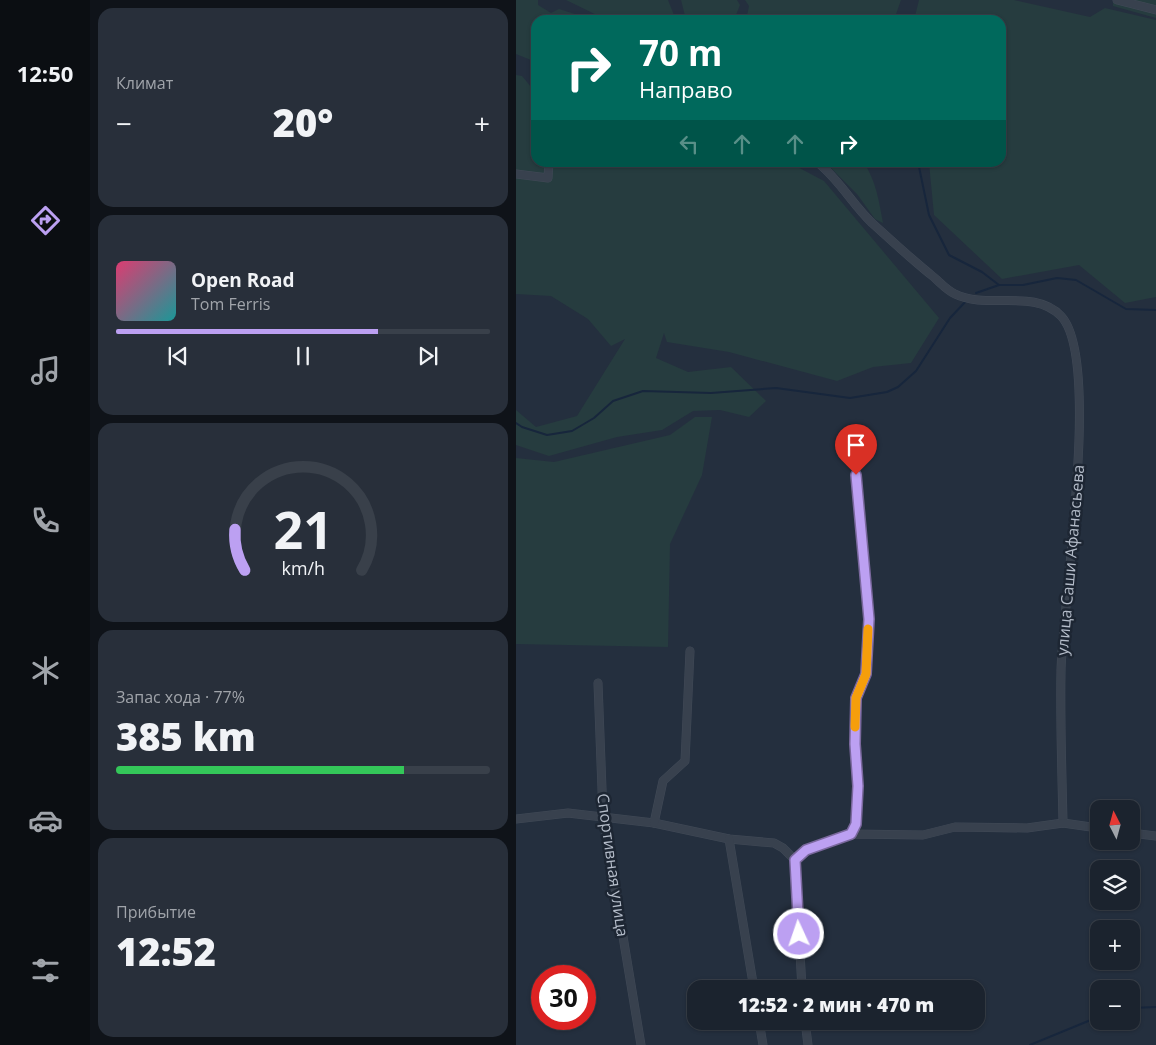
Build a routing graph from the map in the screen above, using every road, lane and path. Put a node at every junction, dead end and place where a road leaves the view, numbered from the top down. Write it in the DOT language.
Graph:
graph roads {
  1 [pos="1116,0"];
  2 [pos="1144,3"];
  3 [pos="1156,10"];
  4 [pos="549,167"];
  5 [pos="822,167"];
  6 [pos="516,174"];
  7 [pos="855,458"];
  8 [pos="690,651"];
  9 [pos="598,683"];
  10 [pos="603,816"];
  11 [pos="516,819"];
  12 [pos="654,823"];
  13 [pos="1063,823"];
  14 [pos="1090,827"];
  15 [pos="851,834"];
  16 [pos="1140,834"];
  17 [pos="1156,836"];
  18 [pos="729,839"];
  19 [pos="795,860"];
  20 [pos="752,980"];
  21 [pos="802,980"];
  22 [pos="760,1030"];
  23 [pos="806,1030"];
  24 [pos="641,1045"];
  25 [pos="763,1045"];
  26 [pos="808,1045"];
  1 -- 2 [label="street"];
  2 -- 3 [label="street"];
  4 -- 6 [label="street"];
  5 -- 13 [label="street, улица Саши Афанасьева"];
  7 -- 15 [label="street"];
  8 -- 12 [label="street"];
  9 -- 10 [label="street, Спортивная улица"];
  10 -- 11 [label="street"];
  10 -- 12 [label="street"];
  10 -- 24 [label="street, Спортивная улица"];
  12 -- 18 [label="street"];
  13 -- 14 [label="street"];
  13 -- 15 [label="street"];
  15 -- 19 [label="street"];
  16 -- 17 [label="street"];
  18 -- 19 [label="street"];
  18 -- 20 [label="street"];
  19 -- 21 [label="street"];
  22 -- 25 [label="street"];
  23 -- 26 [label="street"];
}
